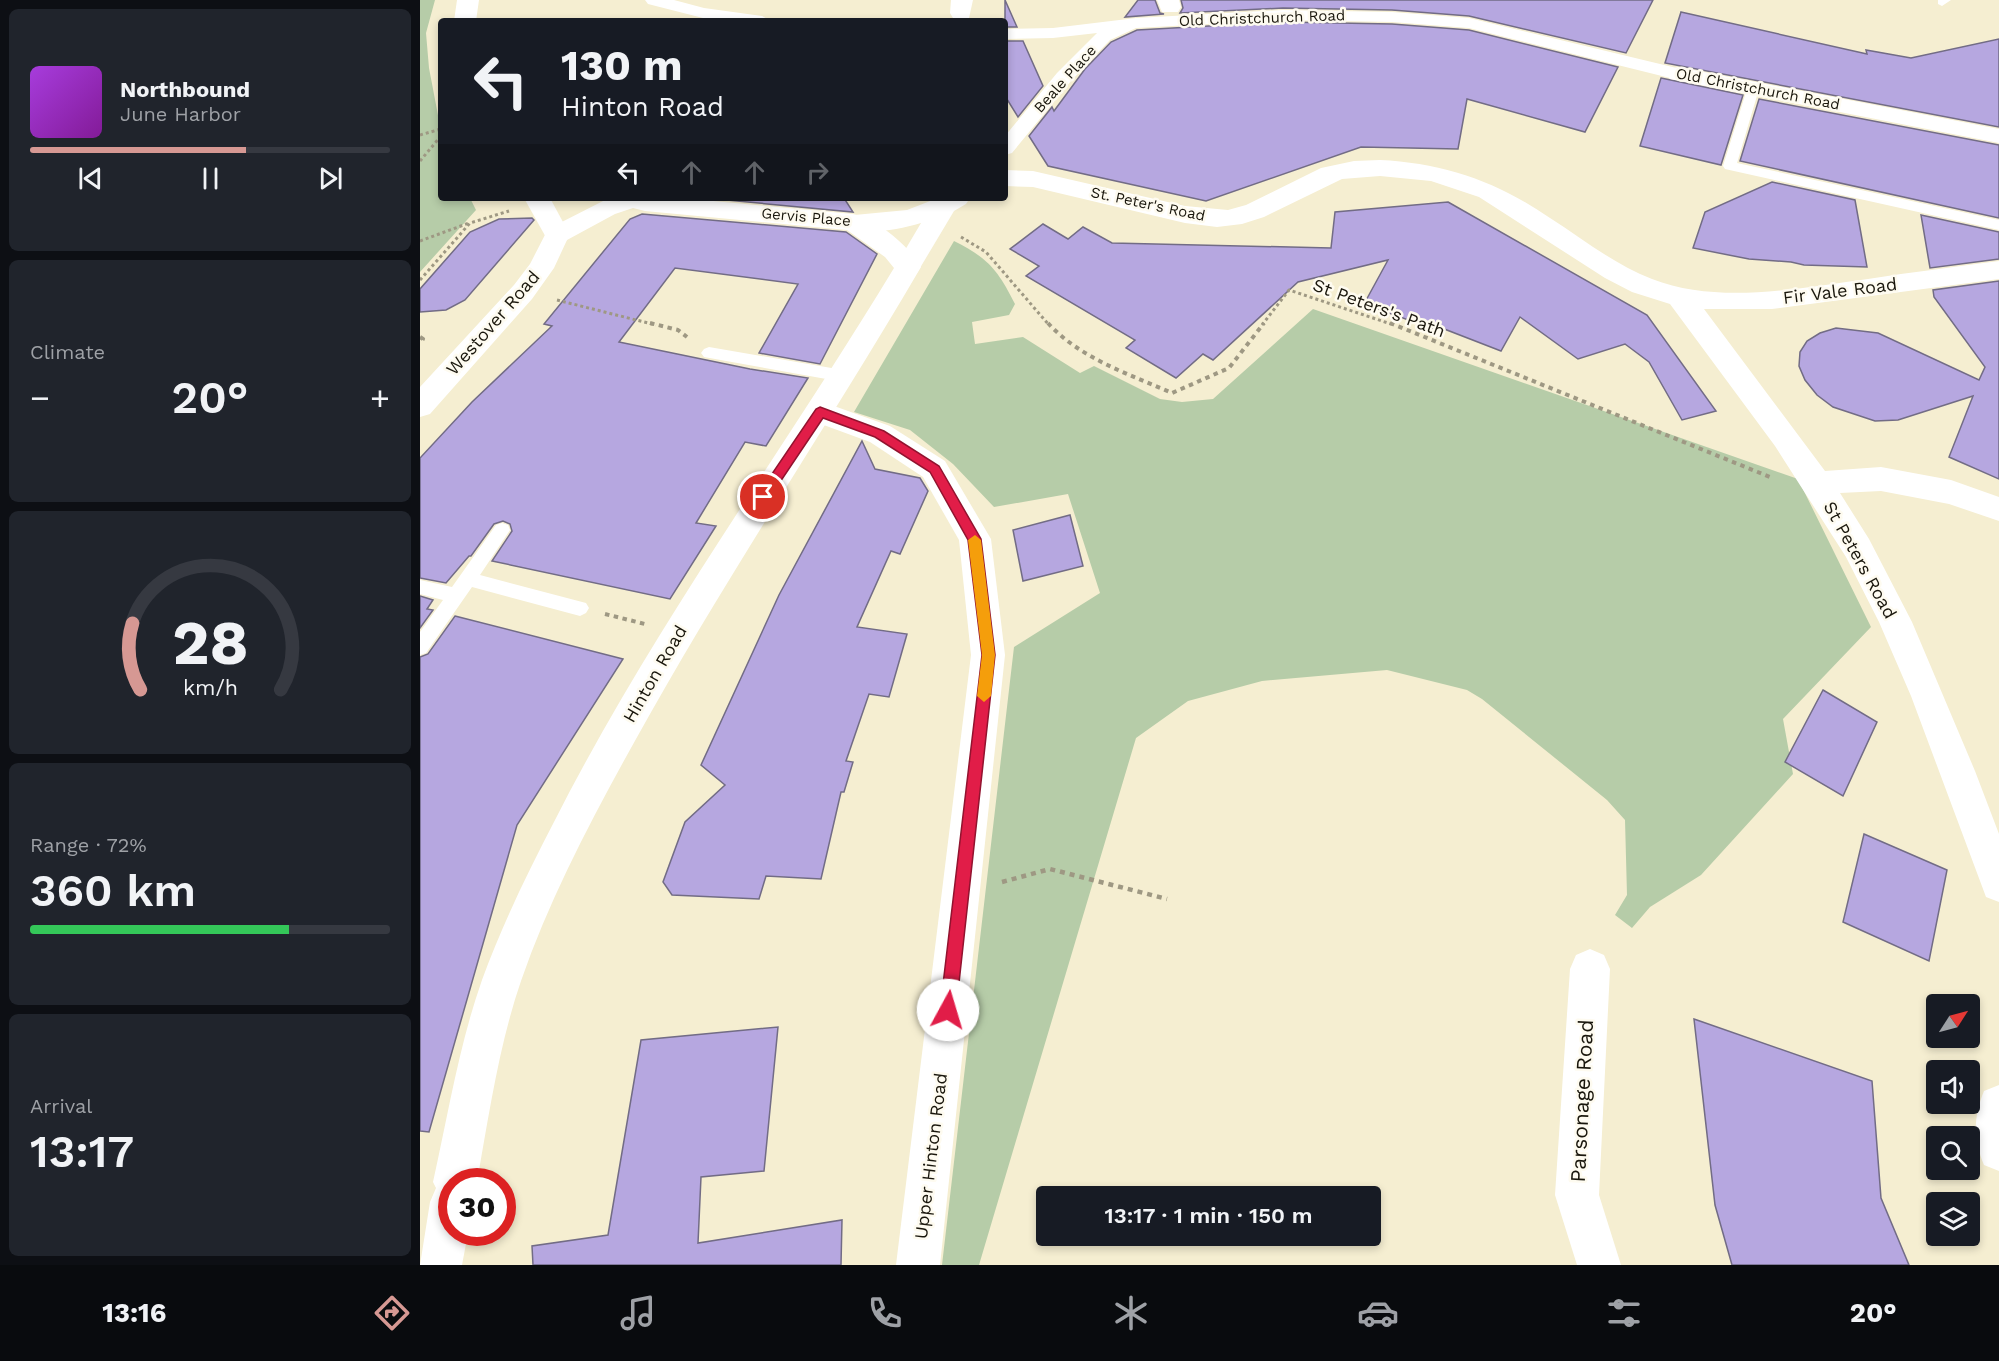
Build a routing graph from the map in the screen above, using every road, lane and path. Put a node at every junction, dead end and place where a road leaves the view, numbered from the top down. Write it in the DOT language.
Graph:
graph roads {
  1 [pos="468,0"];
  2 [pos="654,0"];
  3 [pos="1170,9"];
  4 [pos="465,18"];
  5 [pos="740,18"];
  6 [pos="1137,23"];
  7 [pos="1008,34"];
  8 [pos="1677,74"];
  9 [pos="1753,89"];
  10 [pos="438,130"];
  11 [pos="420,135"];
  12 [pos="1999,136"];
  13 [pos="438,139"];
  14 [pos="1008,145"];
  15 [pos="420,160"];
  16 [pos="1008,178"];
  17 [pos="532,201"];
  18 [pos="539,201"];
  19 [pos="626,201"];
  20 [pos="638,201"];
  21 [pos="945,209"];
  22 [pos="853,222"];
  23 [pos="470,223"];
  24 [pos="1999,225"];
  25 [pos="557,235"];
  26 [pos="420,241"];
  27 [pos="908,267"];
  28 [pos="1999,270"];
  29 [pos="420,280"];
  30 [pos="1680,299"];
  31 [pos="575,304"];
  32 [pos="420,337"];
  33 [pos="420,343"];
  34 [pos="710,353"];
  35 [pos="843,376"];
  36 [pos="420,406"];
  37 [pos="820,412"];
  38 [pos="1787,441"];
  39 [pos="1817,483"];
  40 [pos="1999,509"];
  41 [pos="502,530"];
  42 [pos="467,579"];
  43 [pos="420,586"];
  44 [pos="457,596"];
  45 [pos="580,608"];
  46 [pos="420,646"];
  47 [pos="1999,884"];
  48 [pos="961,894"];
  49 [pos="1167,899"];
  50 [pos="1590,969"];
  51 [pos="1999,1106"];
  52 [pos="1999,1150"];
  53 [pos="458,1168"];
  54 [pos="444,1246"];
  55 [pos="440,1265"];
  56 [pos="918,1265"];
  57 [pos="1599,1265"];
  1 -- 4 [label="street"];
  2 -- 5 [label="street"];
  3 -- 6 [label="street, Old Christchurch Road"];
  3 -- 8 [label="street, Old Christchurch Road"];
  6 -- 7 [label="street, Old Christchurch Road"];
  6 -- 14 [label="street, Beale Place"];
  8 -- 9 [label="street, Old Christchurch Road"];
  9 -- 12 [label="street, Old Christchurch Road"];
  9 -- 24 [label="lane"];
  10 -- 11 [label="path"];
  13 -- 15 [label="path"];
  16 -- 30 [label="street, St. Peter's Road"];
  17 -- 23 [label="path"];
  18 -- 25 [label="street"];
  19 -- 25 [label="street"];
  20 -- 22 [label="street, Gervis Place"];
  21 -- 22 [label="street, Gervis Place"];
  21 -- 27 [label="street, Hinton Road"];
  21 -- 38 [label="path, St Peters's Path"];
  22 -- 27 [label="street"];
  23 -- 26 [label="path"];
  23 -- 29 [label="path"];
  25 -- 36 [label="street, Westover Road"];
  27 -- 35 [label="street, Hinton Road"];
  28 -- 30 [label="street, Fir Vale Road"];
  30 -- 38 [label="street, St Peters Road"];
  31 -- 34 [label="path"];
  32 -- 33 [label="path"];
  34 -- 35 [label="lane"];
  35 -- 37 [label="street, Hinton Road"];
  37 -- 48 [label="street, Upper Hinton Road"];
  37 -- 53 [label="street, Hinton Road"];
  38 -- 39 [label="street, St Peters Road"];
  39 -- 40 [label="street"];
  39 -- 47 [label="street, St Peters Road"];
  41 -- 42 [label="lane"];
  42 -- 44 [label="lane"];
  42 -- 45 [label="lane"];
  43 -- 44 [label="lane"];
  44 -- 46 [label="lane"];
  48 -- 49 [label="path"];
  48 -- 56 [label="street, Upper Hinton Road"];
  50 -- 57 [label="street, Parsonage Road"];
  51 -- 52 [label="street"];
  54 -- 55 [label="street"];
}
